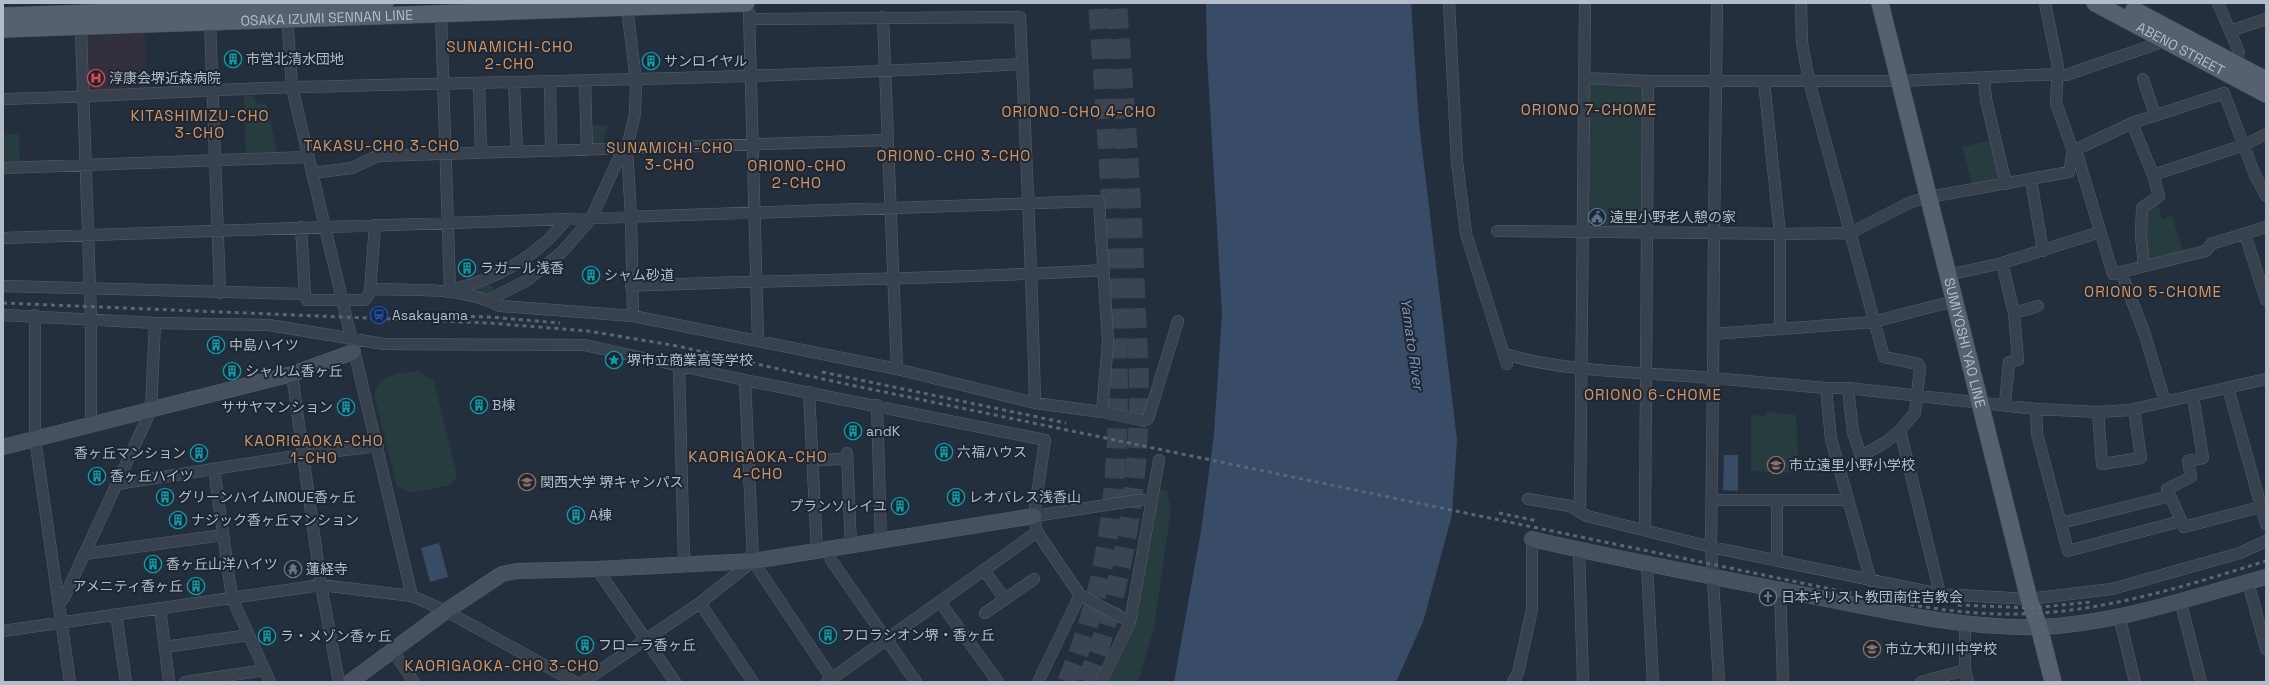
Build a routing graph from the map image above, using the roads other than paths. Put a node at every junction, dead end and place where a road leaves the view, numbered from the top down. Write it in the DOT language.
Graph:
graph roads {
  1 [pos="385,3"];
  2 [pos="1449,3"];
  3 [pos="1717,3"];
  4 [pos="1801,3"];
  5 [pos="1880,3"];
  6 [pos="2045,3"];
  7 [pos="2095,3"];
  8 [pos="2121,3"];
  9 [pos="2218,3"];
  10 [pos="1585,4"];
  11 [pos="504,8"];
  12 [pos="627,8"];
  13 [pos="748,8"];
  14 [pos="286,9"];
  15 [pos="210,11"];
  16 [pos="81,14"];
  17 [pos="441,14"];
  18 [pos="3,16"];
  19 [pos="883,17"];
  20 [pos="2266,19"];
  21 [pos="3,29"];
  22 [pos="2230,31"];
  23 [pos="2163,39"];
  24 [pos="1022,64"];
  25 [pos="2232,68"];
  26 [pos="885,72"];
  27 [pos="2058,74"];
  28 [pos="750,78"];
  29 [pos="1584,78"];
  30 [pos="1984,78"];
  31 [pos="1716,79"];
  32 [pos="2143,79"];
  33 [pos="636,80"];
  34 [pos="2266,80"];
  35 [pos="585,81"];
  36 [pos="1648,81"];
  37 [pos="1764,81"];
  38 [pos="1809,81"];
  39 [pos="1900,81"];
  40 [pos="550,82"];
  41 [pos="514,83"];
  42 [pos="444,84"];
  43 [pos="479,84"];
  44 [pos="292,87"];
  45 [pos="211,90"];
  46 [pos="2266,94"];
  47 [pos="83,97"];
  48 [pos="3,99"];
  49 [pos="2155,115"];
  50 [pos="2132,123"];
  51 [pos="2266,134"];
  52 [pos="888,140"];
  53 [pos="753,143"];
  54 [pos="2244,145"];
  55 [pos="627,148"];
  56 [pos="587,150"];
  57 [pos="552,151"];
  58 [pos="2073,151"];
  59 [pos="517,152"];
  60 [pos="481,153"];
  61 [pos="445,154"];
  62 [pos="307,157"];
  63 [pos="215,161"];
  64 [pos="85,166"];
  65 [pos="3,168"];
  66 [pos="312,173"];
  67 [pos="2153,175"];
  68 [pos="2031,180"];
  69 [pos="2006,184"];
  70 [pos="2266,196"];
  71 [pos="1929,197"];
  72 [pos="1029,203"];
  73 [pos="890,208"];
  74 [pos="754,213"];
  75 [pos="631,217"];
  76 [pos="591,219"];
  77 [pos="566,220"];
  78 [pos="448,223"];
  79 [pos="375,225"];
  80 [pos="301,227"];
  81 [pos="2266,227"];
  82 [pos="324,228"];
  83 [pos="217,231"];
  84 [pos="1497,231"];
  85 [pos="1583,231"];
  86 [pos="1647,232"];
  87 [pos="2100,232"];
  88 [pos="1714,233"];
  89 [pos="1850,233"];
  90 [pos="1780,234"];
  91 [pos="2245,234"];
  92 [pos="88,235"];
  93 [pos="3,238"];
  94 [pos="2043,251"];
  95 [pos="2002,263"];
  96 [pos="2144,266"];
  97 [pos="1103,270"];
  98 [pos="2121,272"];
  99 [pos="1032,274"];
  100 [pos="1948,275"];
  101 [pos="893,277"];
  102 [pos="756,280"];
  103 [pos="3,286"];
  104 [pos="631,286"];
  105 [pos="90,289"];
  106 [pos="450,290"];
  107 [pos="370,292"];
  108 [pos="220,293"];
  109 [pos="305,294"];
  110 [pos="341,299"];
  111 [pos="488,300"];
  112 [pos="2266,300"];
  113 [pos="1954,301"];
  114 [pos="2038,306"];
  115 [pos="2014,313"];
  116 [pos="3,315"];
  117 [pos="35,315"];
  118 [pos="633,316"];
  119 [pos="91,318"];
  120 [pos="1178,321"];
  121 [pos="1873,322"];
  122 [pos="154,323"];
  123 [pos="1780,329"];
  124 [pos="1713,334"];
  125 [pos="758,341"];
  126 [pos="352,346"];
  127 [pos="679,366"];
  128 [pos="1582,368"];
  129 [pos="897,369"];
  130 [pos="1645,372"];
  131 [pos="292,374"];
  132 [pos="1713,378"];
  133 [pos="2266,379"];
  134 [pos="744,380"];
  135 [pos="1826,388"];
  136 [pos="1848,388"];
  137 [pos="2228,388"];
  138 [pos="809,392"];
  139 [pos="1918,396"];
  140 [pos="2193,396"];
  141 [pos="1980,402"];
  142 [pos="2165,402"];
  143 [pos="1035,403"];
  144 [pos="2005,404"];
  145 [pos="877,406"];
  146 [pos="2036,409"];
  147 [pos="2134,409"];
  148 [pos="150,410"];
  149 [pos="1102,412"];
  150 [pos="2098,412"];
  151 [pos="91,425"];
  152 [pos="1900,430"];
  153 [pos="35,439"];
  154 [pos="378,446"];
  155 [pos="3,447"];
  156 [pos="303,455"];
  157 [pos="813,460"];
  158 [pos="1159,460"];
  159 [pos="214,469"];
  160 [pos="117,484"];
  161 [pos="2170,496"];
  162 [pos="1528,499"];
  163 [pos="1152,500"];
  164 [pos="1712,500"];
  165 [pos="1777,500"];
  166 [pos="1848,500"];
  167 [pos="2260,507"];
  168 [pos="1580,510"];
  169 [pos="1034,516"];
  170 [pos="2181,521"];
  171 [pos="2265,521"];
  172 [pos="2060,523"];
  173 [pos="1645,530"];
  174 [pos="1037,532"];
  175 [pos="223,535"];
  176 [pos="1532,539"];
  177 [pos="2266,541"];
  178 [pos="881,542"];
  179 [pos="851,546"];
  180 [pos="1711,547"];
  181 [pos="823,550"];
  182 [pos="1579,550"];
  183 [pos="84,554"];
  184 [pos="753,561"];
  185 [pos="1777,561"];
  186 [pos="684,563"];
  187 [pos="1647,565"];
  188 [pos="597,569"];
  189 [pos="984,570"];
  190 [pos="1712,570"];
  191 [pos="2266,577"];
  192 [pos="1034,578"];
  193 [pos="1871,581"];
  194 [pos="2248,582"];
  195 [pos="321,585"];
  196 [pos="1780,589"];
  197 [pos="1940,594"];
  198 [pos="1080,595"];
  199 [pos="412,596"];
  200 [pos="232,598"];
  201 [pos="1004,598"];
  202 [pos="2029,599"];
  203 [pos="2180,600"];
  204 [pos="940,602"];
  205 [pos="59,603"];
  206 [pos="700,603"];
  207 [pos="160,608"];
  208 [pos="446,611"];
  209 [pos="985,613"];
  210 [pos="116,614"];
  211 [pos="2119,616"];
  212 [pos="61,622"];
  213 [pos="1130,622"];
  214 [pos="1965,624"];
  215 [pos="2039,626"];
  216 [pos="3,631"];
  217 [pos="249,635"];
  218 [pos="886,638"];
  219 [pos="646,640"];
  220 [pos="165,647"];
  221 [pos="2266,649"];
  222 [pos="393,651"];
  223 [pos="265,670"];
  224 [pos="1965,670"];
  225 [pos="233,678"];
  226 [pos="201,681"];
  227 [pos="831,681"];
  228 [pos="70,682"];
  229 [pos="126,682"];
  230 [pos="169,682"];
  231 [pos="185,682"];
  232 [pos="270,682"];
  233 [pos="339,682"];
  234 [pos="350,682"];
  235 [pos="414,682"];
  236 [pos="575,682"];
  237 [pos="583,682"];
  238 [pos="675,682"];
  239 [pos="753,682"];
  240 [pos="916,682"];
  241 [pos="998,682"];
  242 [pos="1038,682"];
  243 [pos="1101,682"];
  244 [pos="1513,682"];
  245 [pos="1583,682"];
  246 [pos="1653,682"];
  247 [pos="1719,682"];
  248 [pos="1783,682"];
  249 [pos="1921,682"];
  250 [pos="1968,682"];
  251 [pos="2053,682"];
  252 [pos="2135,682"];
  253 [pos="2201,682"];
  1 -- 14 [label="main road, OSAKA IZUMI SENNAN LINE"];
  2 -- 128 [label="street"];
  3 -- 31 [label="street"];
  4 -- 38 [label="street"];
  5 -- 39 [label="main road, SUMIYOSHI YAO LINE"];
  6 -- 27 [label="street"];
  7 -- 23 [label="main road, ABENO STREET"];
  8 -- 25 [label="main road, ABENO STREET"];
  9 -- 22 [label="street"];
  10 -- 29 [label="street"];
  11 -- 12 [label="main road, OSAKA IZUMI SENNAN LINE"];
  11 -- 17 [label="main road, OSAKA IZUMI SENNAN LINE"];
  12 -- 13 [label="main road, OSAKA IZUMI SENNAN LINE"];
  12 -- 33 [label="street"];
  13 -- 19 [label="street"];
  13 -- 28 [label="street"];
  14 -- 15 [label="main road, OSAKA IZUMI SENNAN LINE"];
  14 -- 17 [label="main road, OSAKA IZUMI SENNAN LINE"];
  14 -- 44 [label="street"];
  15 -- 16 [label="main road, OSAKA IZUMI SENNAN LINE"];
  15 -- 45 [label="street"];
  16 -- 18 [label="main road, OSAKA IZUMI SENNAN LINE"];
  16 -- 21 [label="main road, OSAKA IZUMI SENNAN LINE"];
  16 -- 47 [label="street"];
  17 -- 42 [label="street"];
  19 -- 24 [label="street"];
  19 -- 26 [label="street"];
  20 -- 22 [label="street"];
  22 -- 25 [label="street"];
  23 -- 25 [label="main road, ABENO STREET"];
  23 -- 27 [label="street"];
  24 -- 26 [label="street"];
  24 -- 72 [label="street"];
  25 -- 34 [label="main road, ABENO STREET"];
  25 -- 46 [label="main road, ABENO STREET"];
  26 -- 28 [label="street"];
  26 -- 52 [label="street"];
  27 -- 30 [label="street"];
  27 -- 58 [label="street"];
  28 -- 33 [label="street"];
  28 -- 53 [label="street"];
  29 -- 36 [label="street"];
  29 -- 85 [label="street"];
  30 -- 39 [label="street"];
  30 -- 69 [label="street"];
  31 -- 36 [label="street"];
  31 -- 37 [label="street"];
  31 -- 88 [label="street"];
  32 -- 49 [label="street"];
  33 -- 35 [label="street"];
  33 -- 55 [label="street"];
  35 -- 40 [label="street"];
  35 -- 56 [label="street"];
  36 -- 86 [label="street"];
  37 -- 38 [label="street"];
  37 -- 90 [label="street"];
  38 -- 39 [label="street"];
  38 -- 89 [label="street"];
  39 -- 71 [label="main road, SUMIYOSHI YAO LINE"];
  40 -- 41 [label="street"];
  40 -- 57 [label="street"];
  41 -- 43 [label="street"];
  41 -- 59 [label="street"];
  42 -- 43 [label="street"];
  42 -- 44 [label="street"];
  42 -- 61 [label="street"];
  43 -- 60 [label="street"];
  44 -- 45 [label="street"];
  44 -- 62 [label="street"];
  45 -- 47 [label="street"];
  45 -- 63 [label="street"];
  47 -- 48 [label="street"];
  47 -- 64 [label="street"];
  49 -- 50 [label="street"];
  49 -- 54 [label="street"];
  50 -- 58 [label="street"];
  50 -- 67 [label="street"];
  51 -- 54 [label="street"];
  52 -- 53 [label="street"];
  52 -- 73 [label="street"];
  53 -- 55 [label="street"];
  53 -- 74 [label="street"];
  54 -- 67 [label="street"];
  54 -- 70 [label="street"];
  55 -- 56 [label="street"];
  55 -- 75 [label="street"];
  55 -- 76 [label="street"];
  56 -- 57 [label="street"];
  57 -- 59 [label="street"];
  58 -- 68 [label="street"];
  58 -- 87 [label="street"];
  59 -- 60 [label="street"];
  60 -- 61 [label="street"];
  61 -- 66 [label="street"];
  61 -- 78 [label="street"];
  62 -- 63 [label="street"];
  62 -- 66 [label="street"];
  63 -- 64 [label="street"];
  63 -- 83 [label="street"];
  64 -- 65 [label="street"];
  64 -- 92 [label="street"];
  66 -- 82 [label="street"];
  67 -- 96 [label="street"];
  68 -- 69 [label="street"];
  68 -- 94 [label="street"];
  69 -- 71 [label="street"];
  71 -- 89 [label="street"];
  71 -- 100 [label="main road, SUMIYOSHI YAO LINE"];
  72 -- 73 [label="street"];
  72 -- 97 [label="street"];
  72 -- 99 [label="street"];
  73 -- 74 [label="street"];
  73 -- 101 [label="street"];
  74 -- 75 [label="street"];
  74 -- 102 [label="street"];
  75 -- 76 [label="street"];
  75 -- 104 [label="street"];
  76 -- 77 [label="street"];
  76 -- 111 [label="street"];
  77 -- 78 [label="street"];
  77 -- 106 [label="street"];
  78 -- 79 [label="street"];
  78 -- 106 [label="street"];
  79 -- 82 [label="street"];
  79 -- 107 [label="street"];
  80 -- 82 [label="street"];
  80 -- 83 [label="street"];
  80 -- 109 [label="street"];
  81 -- 91 [label="street"];
  82 -- 110 [label="street"];
  83 -- 92 [label="street"];
  83 -- 108 [label="street"];
  84 -- 85 [label="street"];
  85 -- 86 [label="street"];
  85 -- 128 [label="street"];
  86 -- 88 [label="street"];
  86 -- 130 [label="street"];
  87 -- 94 [label="street"];
  87 -- 98 [label="street"];
  88 -- 90 [label="street"];
  88 -- 124 [label="street"];
  89 -- 90 [label="street"];
  89 -- 121 [label="street"];
  90 -- 123 [label="street"];
  91 -- 96 [label="street"];
  91 -- 112 [label="street"];
  92 -- 93 [label="street"];
  92 -- 105 [label="street"];
  94 -- 95 [label="street"];
  95 -- 100 [label="street"];
  95 -- 115 [label="street"];
  96 -- 98 [label="street"];
  97 -- 99 [label="street"];
  97 -- 149 [label="street"];
  98 -- 142 [label="street"];
  99 -- 101 [label="street"];
  99 -- 143 [label="street"];
  100 -- 113 [label="main road, SUMIYOSHI YAO LINE"];
  101 -- 102 [label="street"];
  101 -- 129 [label="street"];
  102 -- 104 [label="street"];
  102 -- 125 [label="street"];
  103 -- 105 [label="street"];
  104 -- 118 [label="street"];
  105 -- 108 [label="street"];
  105 -- 119 [label="street"];
  106 -- 107 [label="street"];
  106 -- 111 [label="street"];
  107 -- 110 [label="street"];
  108 -- 109 [label="street"];
  109 -- 110 [label="street"];
  110 -- 126 [label="street"];
  111 -- 118 [label="street"];
  113 -- 121 [label="street"];
  113 -- 141 [label="main road, SUMIYOSHI YAO LINE"];
  114 -- 115 [label="street"];
  115 -- 144 [label="street"];
  116 -- 117 [label="street"];
  117 -- 119 [label="street"];
  117 -- 153 [label="street"];
  118 -- 125 [label="street"];
  119 -- 122 [label="street"];
  119 -- 151 [label="street"];
  120 -- 149 [label="street"];
  121 -- 123 [label="street"];
  121 -- 139 [label="street"];
  122 -- 126 [label="street"];
  122 -- 148 [label="street"];
  123 -- 124 [label="street"];
  124 -- 132 [label="street"];
  125 -- 129 [label="street"];
  126 -- 127 [label="street"];
  126 -- 131 [label="street"];
  126 -- 154 [label="street"];
  127 -- 134 [label="street"];
  127 -- 186 [label="street"];
  128 -- 130 [label="street"];
  128 -- 168 [label="street"];
  129 -- 143 [label="street"];
  130 -- 132 [label="street"];
  130 -- 173 [label="street"];
  131 -- 148 [label="street"];
  131 -- 156 [label="street"];
  132 -- 135 [label="street"];
  132 -- 164 [label="street"];
  133 -- 137 [label="street"];
  134 -- 138 [label="street"];
  134 -- 184 [label="street"];
  135 -- 136 [label="street"];
  135 -- 166 [label="street"];
  136 -- 139 [label="street"];
  136 -- 152 [label="street"];
  137 -- 140 [label="street"];
  137 -- 167 [label="street"];
  138 -- 145 [label="street"];
  138 -- 157 [label="street"];
  139 -- 141 [label="street"];
  139 -- 152 [label="street"];
  140 -- 142 [label="street"];
  140 -- 161 [label="street"];
  141 -- 144 [label="street"];
  141 -- 202 [label="main road, SUMIYOSHI YAO LINE"];
  142 -- 147 [label="street"];
  143 -- 149 [label="street"];
  144 -- 146 [label="street"];
  145 -- 169 [label="street"];
  145 -- 178 [label="street"];
  146 -- 150 [label="street"];
  146 -- 172 [label="street"];
  147 -- 150 [label="street"];
  147 -- 150 [label="street"];
  148 -- 151 [label="street"];
  148 -- 160 [label="street"];
  151 -- 153 [label="street"];
  152 -- 197 [label="street"];
  153 -- 155 [label="street"];
  153 -- 205 [label="street"];
  154 -- 156 [label="street"];
  154 -- 199 [label="street"];
  156 -- 159 [label="street"];
  156 -- 195 [label="street"];
  157 -- 179 [label="street"];
  157 -- 181 [label="street"];
  158 -- 163 [label="street"];
  159 -- 160 [label="street"];
  159 -- 175 [label="street"];
  160 -- 183 [label="street"];
  161 -- 170 [label="street"];
  161 -- 172 [label="street"];
  162 -- 168 [label="street"];
  163 -- 169 [label="street"];
  163 -- 213 [label="street"];
  164 -- 165 [label="street"];
  164 -- 180 [label="street"];
  165 -- 166 [label="street"];
  165 -- 185 [label="street"];
  166 -- 193 [label="street"];
  167 -- 170 [label="street"];
  167 -- 171 [label="street"];
  168 -- 173 [label="street"];
  169 -- 174 [label="street"];
  169 -- 178 [label="street"];
  170 -- 172 [label="street"];
  173 -- 180 [label="street"];
  174 -- 189 [label="street"];
  174 -- 198 [label="street"];
  175 -- 183 [label="street"];
  175 -- 200 [label="street"];
  176 -- 182 [label="street"];
  176 -- 244 [label="street"];
  177 -- 202 [label="street"];
  178 -- 179 [label="street"];
  179 -- 181 [label="street"];
  180 -- 185 [label="street"];
  180 -- 190 [label="street"];
  181 -- 184 [label="street"];
  181 -- 218 [label="street"];
  182 -- 187 [label="street"];
  182 -- 245 [label="street"];
  183 -- 205 [label="street"];
  184 -- 186 [label="street"];
  184 -- 206 [label="street"];
  184 -- 227 [label="street"];
  185 -- 193 [label="street"];
  186 -- 188 [label="street"];
  187 -- 190 [label="street"];
  187 -- 246 [label="street"];
  188 -- 208 [label="street"];
  188 -- 219 [label="street"];
  189 -- 201 [label="street"];
  189 -- 204 [label="street"];
  190 -- 196 [label="street"];
  190 -- 247 [label="street"];
  191 -- 194 [label="street"];
  192 -- 201 [label="street"];
  193 -- 197 [label="street"];
  194 -- 203 [label="street"];
  194 -- 221 [label="street"];
  195 -- 199 [label="street"];
  195 -- 200 [label="street"];
  195 -- 233 [label="street"];
  196 -- 214 [label="street"];
  196 -- 248 [label="street"];
  197 -- 202 [label="street"];
  198 -- 213 [label="street"];
  198 -- 242 [label="street"];
  199 -- 208 [label="street"];
  200 -- 207 [label="street"];
  200 -- 217 [label="street"];
  201 -- 209 [label="street"];
  202 -- 215 [label="main road, SUMIYOSHI YAO LINE"];
  203 -- 211 [label="street"];
  203 -- 253 [label="street"];
  204 -- 218 [label="street"];
  204 -- 241 [label="street"];
  205 -- 212 [label="street"];
  206 -- 219 [label="street"];
  206 -- 239 [label="street"];
  207 -- 210 [label="street"];
  207 -- 220 [label="street"];
  208 -- 222 [label="street"];
  208 -- 236 [label="street"];
  210 -- 212 [label="street"];
  210 -- 229 [label="street"];
  211 -- 215 [label="street"];
  211 -- 252 [label="street"];
  212 -- 216 [label="street"];
  212 -- 228 [label="street"];
  213 -- 243 [label="street"];
  214 -- 215 [label="street"];
  214 -- 224 [label="street"];
  215 -- 251 [label="main road, SUMIYOSHI YAO LINE"];
  217 -- 220 [label="street"];
  217 -- 223 [label="street"];
  218 -- 227 [label="street"];
  218 -- 240 [label="street"];
  219 -- 237 [label="street"];
  219 -- 238 [label="street"];
  220 -- 230 [label="street"];
  222 -- 234 [label="street"];
  222 -- 235 [label="street"];
  223 -- 225 [label="street"];
  223 -- 232 [label="street"];
  224 -- 249 [label="street"];
  224 -- 250 [label="street"];
  225 -- 226 [label="street"];
  226 -- 231 [label="street"];
}
